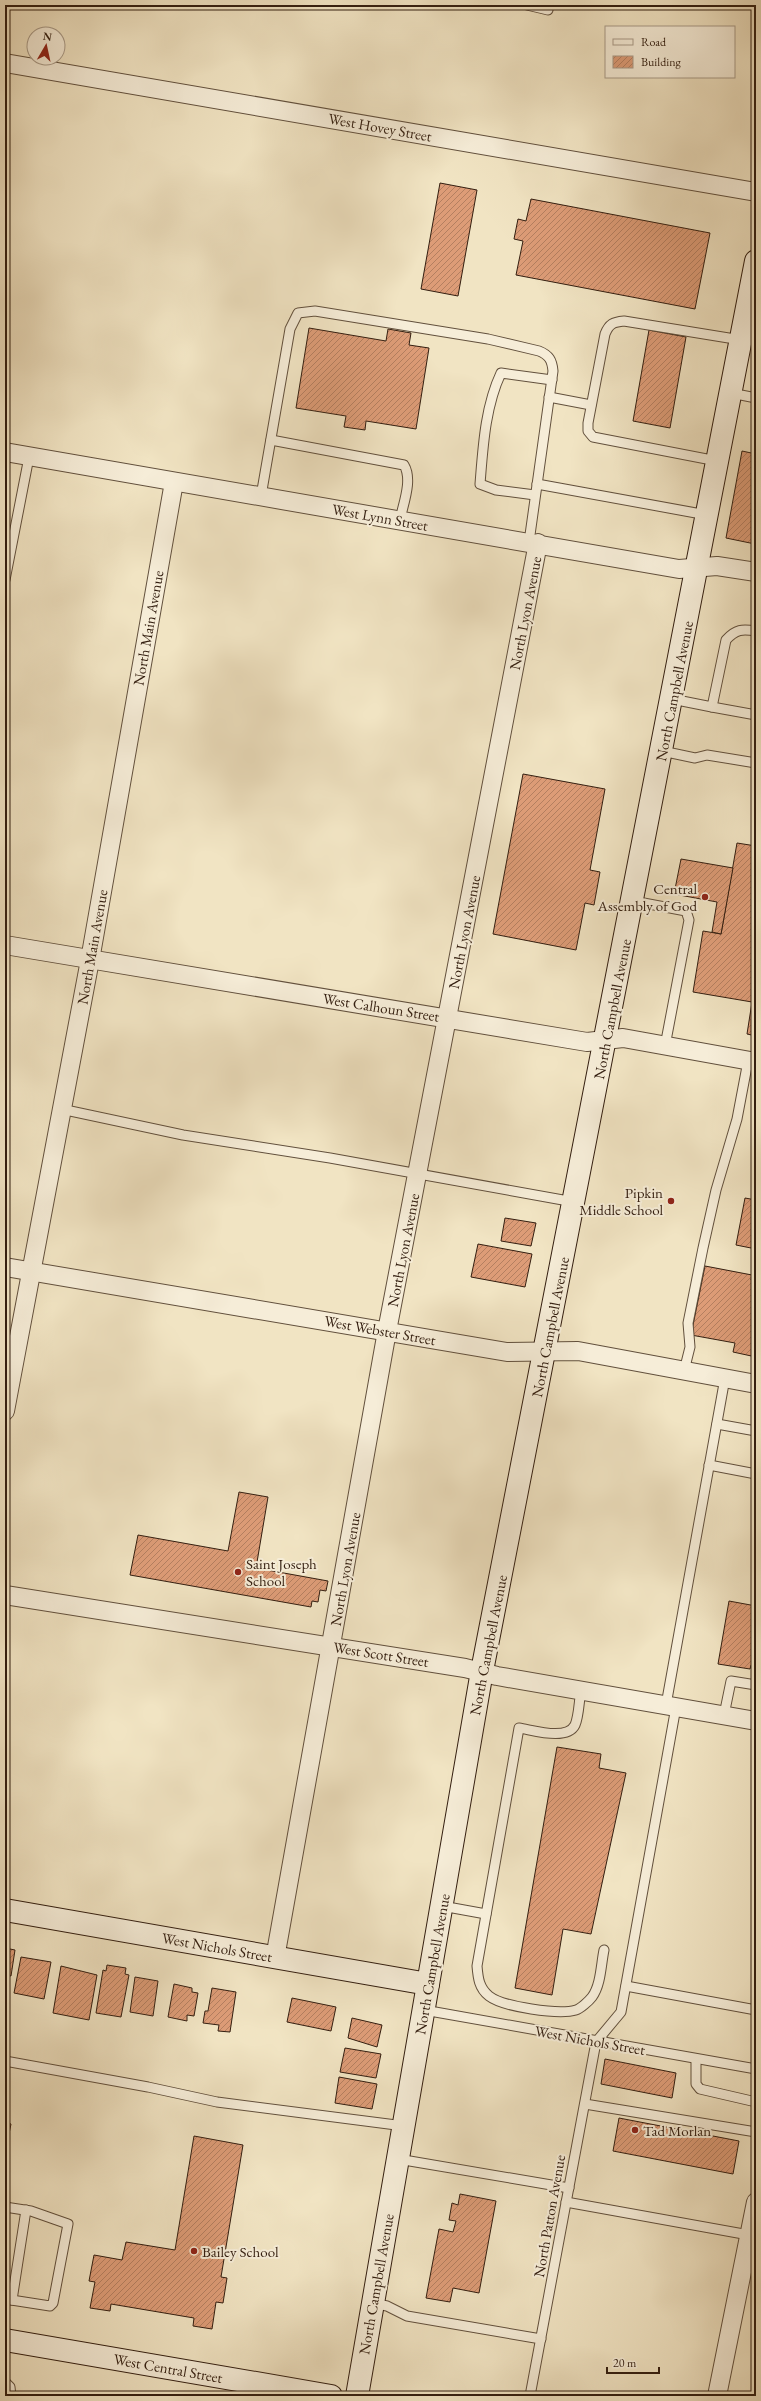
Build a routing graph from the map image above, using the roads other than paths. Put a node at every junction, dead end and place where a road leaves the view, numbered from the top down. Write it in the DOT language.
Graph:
graph roads {
  1 [pos="527,5"];
  2 [pos="548,10"];
  3 [pos="5,63"];
  4 [pos="756,192"];
  5 [pos="756,261"];
  6 [pos="741,340"];
  7 [pos="552,380"];
  8 [pos="731,393"];
  9 [pos="550,397"];
  10 [pos="756,398"];
  11 [pos="591,405"];
  12 [pos="270,440"];
  13 [pos="5,452"];
  14 [pos="29,457"];
  15 [pos="718,461"];
  16 [pos="174,482"];
  17 [pos="537,484"];
  18 [pos="535,495"];
  19 [pos="261,496"];
  20 [pos="708,515"];
  21 [pos="400,520"];
  22 [pos="533,543"];
  23 [pos="698,567"];
  24 [pos="756,572"];
  25 [pos="5,580"];
  26 [pos="756,631"];
  27 [pos="672,699"];
  28 [pos="712,707"];
  29 [pos="756,715"];
  30 [pos="662,751"];
  31 [pos="756,763"];
  32 [pos="633,901"];
  33 [pos="5,945"];
  34 [pos="90,960"];
  35 [pos="448,1018"];
  36 [pos="606,1040"];
  37 [pos="665,1046"];
  38 [pos="752,1062"];
  39 [pos="62,1110"];
  40 [pos="417,1175"];
  41 [pos="574,1202"];
  42 [pos="5,1267"];
  43 [pos="31,1271"];
  44 [pos="387,1331"];
  45 [pos="545,1351"];
  46 [pos="684,1371"];
  47 [pos="725,1378"];
  48 [pos="756,1384"];
  49 [pos="5,1411"];
  50 [pos="717,1424"];
  51 [pos="756,1431"];
  52 [pos="709,1465"];
  53 [pos="756,1474"];
  54 [pos="5,1595"];
  55 [pos="331,1646"];
  56 [pos="482,1671"];
  57 [pos="756,1685"];
  58 [pos="581,1691"];
  59 [pos="671,1706"];
  60 [pos="724,1715"];
  61 [pos="756,1720"];
  62 [pos="442,1906"];
  63 [pos="5,1910"];
  64 [pos="486,1914"];
  65 [pos="604,1950"];
  66 [pos="276,1958"];
  67 [pos="428,1984"];
  68 [pos="626,1986"];
  69 [pos="424,2010"];
  70 [pos="756,2010"];
  71 [pos="596,2042"];
  72 [pos="696,2059"];
  73 [pos="5,2061"];
  74 [pos="756,2069"];
  75 [pos="756,2102"];
  76 [pos="584,2104"];
  77 [pos="404,2126"];
  78 [pos="756,2132"];
  79 [pos="398,2159"];
  80 [pos="569,2188"];
  81 [pos="566,2202"];
  82 [pos="756,2202"];
  83 [pos="5,2207"];
  84 [pos="26,2210"];
  85 [pos="749,2235"];
  86 [pos="9,2299"];
  87 [pos="373,2303"];
  88 [pos="541,2339"];
  89 [pos="5,2340"];
  90 [pos="5,2382"];
  91 [pos="12,2396"];
  92 [pos="331,2396"];
  93 [pos="357,2396"];
  94 [pos="530,2396"];
  95 [pos="716,2396"];
  1 -- 2 [label="lane"];
  3 -- 4 [label="street, West Hovey Street"];
  5 -- 6 [label="main road, North Campbell Avenue"];
  6 -- 8 [label="main road, North Campbell Avenue"];
  6 -- 11 [label="lane"];
  7 -- 9 [label="lane"];
  7 -- 12 [label="lane"];
  7 -- 18 [label="lane"];
  8 -- 10 [label="lane"];
  8 -- 15 [label="main road, North Campbell Avenue"];
  9 -- 11 [label="lane"];
  9 -- 17 [label="lane"];
  11 -- 15 [label="lane"];
  12 -- 19 [label="lane"];
  12 -- 21 [label="lane"];
  13 -- 14 [label="street, West Lynn Street"];
  14 -- 16 [label="street, West Lynn Street"];
  14 -- 25 [label="lane"];
  15 -- 20 [label="main road, North Campbell Avenue"];
  16 -- 19 [label="street, West Lynn Street"];
  16 -- 34 [label="street, North Main Avenue"];
  17 -- 18 [label="lane"];
  17 -- 20 [label="lane"];
  18 -- 22 [label="lane"];
  19 -- 21 [label="street, West Lynn Street"];
  20 -- 23 [label="main road, North Campbell Avenue"];
  21 -- 22 [label="street, West Lynn Street"];
  22 -- 23 [label="street, West Lynn Street"];
  22 -- 35 [label="street, North Lyon Avenue"];
  23 -- 24 [label="street, West Lynn Street"];
  23 -- 27 [label="main road, North Campbell Avenue"];
  26 -- 28 [label="lane"];
  27 -- 28 [label="lane"];
  27 -- 30 [label="main road, North Campbell Avenue"];
  28 -- 29 [label="lane"];
  30 -- 31 [label="lane"];
  30 -- 32 [label="main road, North Campbell Avenue"];
  32 -- 36 [label="main road, North Campbell Avenue"];
  32 -- 37 [label="lane"];
  33 -- 34 [label="street, West Calhoun Street"];
  34 -- 35 [label="street, West Calhoun Street"];
  34 -- 39 [label="street, North Main Avenue"];
  35 -- 36 [label="street, West Calhoun Street"];
  35 -- 40 [label="street, North Lyon Avenue"];
  36 -- 37 [label="street, West Calhoun Street"];
  36 -- 41 [label="main road, North Campbell Avenue"];
  37 -- 38 [label="street, West Calhoun Street"];
  38 -- 46 [label="lane"];
  39 -- 40 [label="lane"];
  39 -- 43 [label="street, North Main Avenue"];
  40 -- 41 [label="lane"];
  40 -- 44 [label="street, North Lyon Avenue"];
  41 -- 45 [label="main road, North Campbell Avenue"];
  42 -- 43 [label="street, West Webster Street"];
  43 -- 44 [label="street, West Webster Street"];
  43 -- 49 [label="street, North Main Avenue"];
  44 -- 45 [label="street, West Webster Street"];
  44 -- 55 [label="street, North Lyon Avenue"];
  45 -- 46 [label="street, West Webster Street"];
  45 -- 56 [label="main road, North Campbell Avenue"];
  46 -- 47 [label="street, West Webster Street"];
  47 -- 48 [label="street, West Webster Street"];
  47 -- 50 [label="lane"];
  50 -- 51 [label="lane"];
  50 -- 52 [label="lane"];
  52 -- 53 [label="lane"];
  52 -- 59 [label="lane"];
  54 -- 55 [label="street, West Scott Street"];
  55 -- 56 [label="street, West Scott Street"];
  55 -- 66 [label="street, North Lyon Avenue"];
  56 -- 58 [label="street, West Scott Street"];
  56 -- 62 [label="main road, North Campbell Avenue"];
  57 -- 60 [label="lane"];
  58 -- 59 [label="street, West Scott Street"];
  58 -- 64 [label="lane"];
  59 -- 60 [label="street, West Scott Street"];
  59 -- 68 [label="lane"];
  60 -- 61 [label="street, West Scott Street"];
  62 -- 64 [label="lane"];
  62 -- 67 [label="main road, North Campbell Avenue"];
  63 -- 66 [label="main road, West Nichols Street"];
  64 -- 65 [label="lane"];
  66 -- 67 [label="main road, West Nichols Street"];
  67 -- 69 [label="main road, North Campbell Avenue"];
  68 -- 70 [label="lane"];
  68 -- 71 [label="lane"];
  69 -- 71 [label="lane, West Nichols Street"];
  69 -- 77 [label="main road, North Campbell Avenue"];
  71 -- 72 [label="lane, West Nichols Street"];
  71 -- 76 [label="lane, North Patton Avenue"];
  72 -- 74 [label="lane, West Nichols Street"];
  72 -- 75 [label="lane"];
  73 -- 77 [label="lane"];
  76 -- 78 [label="lane"];
  76 -- 80 [label="lane, North Patton Avenue"];
  77 -- 79 [label="main road, North Campbell Avenue"];
  79 -- 80 [label="lane"];
  79 -- 87 [label="main road, North Campbell Avenue"];
  80 -- 81 [label="lane, North Patton Avenue"];
  81 -- 85 [label="lane"];
  81 -- 88 [label="lane, North Patton Avenue"];
  82 -- 85 [label="street"];
  83 -- 84 [label="lane"];
  84 -- 86 [label="lane"];
  84 -- 86 [label="lane"];
  85 -- 95 [label="street"];
  87 -- 88 [label="lane"];
  87 -- 93 [label="main road, North Campbell Avenue"];
  88 -- 94 [label="lane, North Patton Avenue"];
  89 -- 92 [label="main road, West Central Street"];
  90 -- 91 [label="lane"];
}
